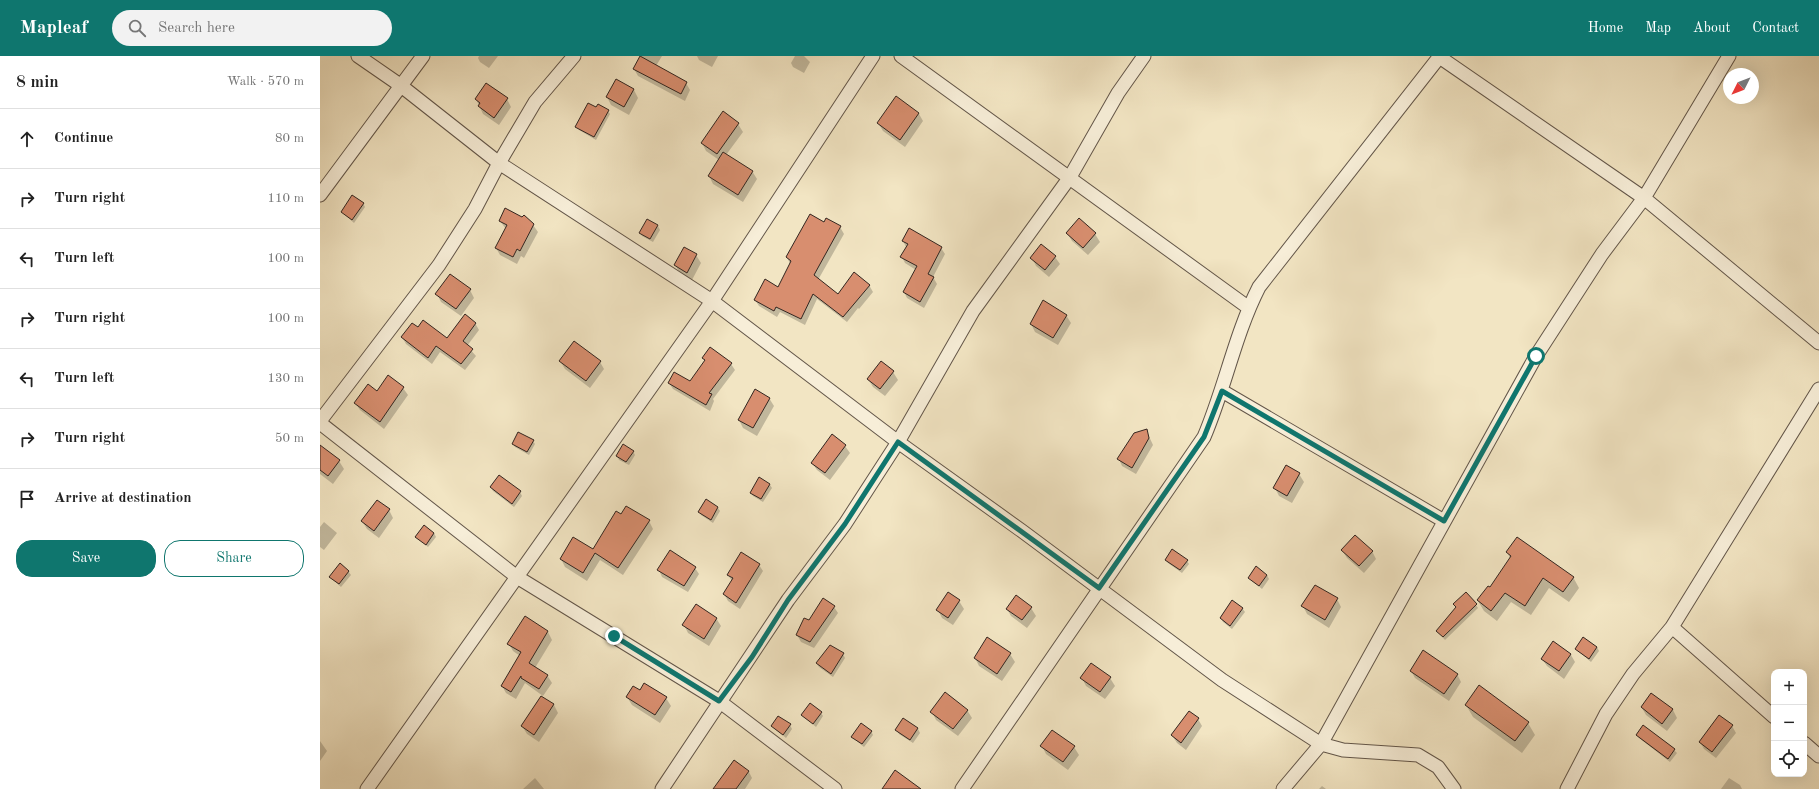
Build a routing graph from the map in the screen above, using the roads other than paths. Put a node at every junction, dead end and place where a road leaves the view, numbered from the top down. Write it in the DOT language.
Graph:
graph roads {
  1 [pos="358,56"];
  2 [pos="423,56"];
  3 [pos="574,56"];
  4 [pos="873,56"];
  5 [pos="901,56"];
  6 [pos="1144,56"];
  7 [pos="1439,56"];
  8 [pos="1729,56"];
  9 [pos="400,85"];
  10 [pos="499,163"];
  11 [pos="1070,177"];
  12 [pos="320,195"];
  13 [pos="1644,198"];
  14 [pos="712,300"];
  15 [pos="1249,308"];
  16 [pos="1819,343"];
  17 [pos="1819,389"];
  18 [pos="1222,391"];
  19 [pos="320,422"];
  20 [pos="898,442"];
  21 [pos="1444,521"];
  22 [pos="517,577"];
  23 [pos="1099,588"];
  24 [pos="1672,627"];
  25 [pos="719,701"];
  26 [pos="1771,713"];
  27 [pos="1321,744"];
  28 [pos="1807,746"];
  29 [pos="1819,756"];
  30 [pos="367,789"];
  31 [pos="662,789"];
  32 [pos="836,789"];
  33 [pos="962,789"];
  34 [pos="1283,789"];
  35 [pos="1454,789"];
  36 [pos="1567,789"];
  1 -- 9 [label="street"];
  2 -- 9 [label="street"];
  3 -- 10 [label="street"];
  4 -- 14 [label="street"];
  5 -- 11 [label="street"];
  6 -- 11 [label="street"];
  7 -- 13 [label="street"];
  7 -- 15 [label="street"];
  8 -- 13 [label="street"];
  9 -- 10 [label="street"];
  9 -- 12 [label="street"];
  10 -- 14 [label="street"];
  10 -- 19 [label="street"];
  11 -- 15 [label="street"];
  11 -- 20 [label="street"];
  13 -- 16 [label="street"];
  13 -- 21 [label="street"];
  14 -- 20 [label="street"];
  14 -- 22 [label="street"];
  15 -- 18 [label="street"];
  17 -- 24 [label="street"];
  18 -- 21 [label="street"];
  18 -- 23 [label="street"];
  19 -- 22 [label="street"];
  20 -- 23 [label="street"];
  20 -- 25 [label="street"];
  21 -- 27 [label="street"];
  22 -- 25 [label="street"];
  22 -- 30 [label="street"];
  23 -- 27 [label="street"];
  23 -- 33 [label="street"];
  24 -- 26 [label="street"];
  24 -- 36 [label="street"];
  25 -- 31 [label="street"];
  25 -- 32 [label="street"];
  27 -- 34 [label="street"];
  27 -- 35 [label="street"];
  28 -- 29 [label="street"];
}
